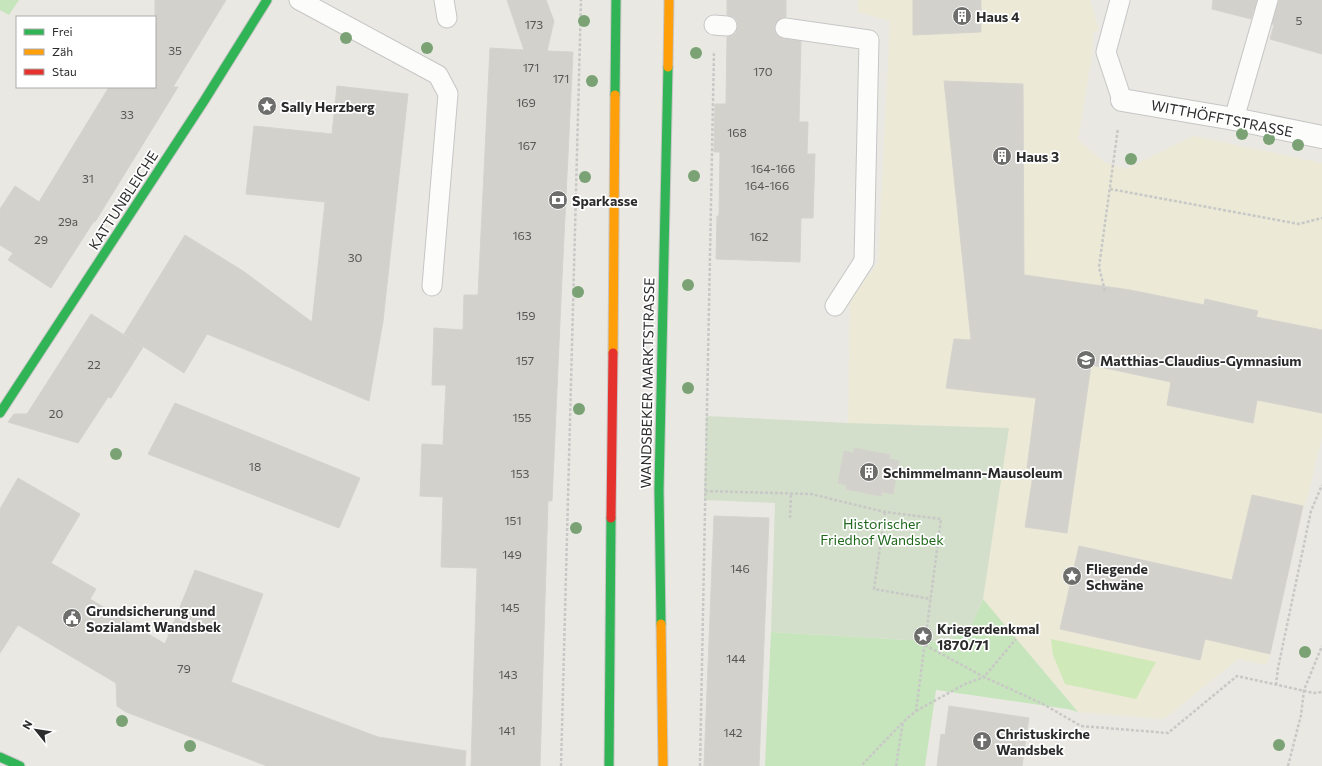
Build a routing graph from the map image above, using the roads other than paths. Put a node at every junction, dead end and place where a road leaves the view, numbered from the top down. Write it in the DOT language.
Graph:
graph roads {
  1 [pos="267,0"];
  2 [pos="299,0"];
  3 [pos="616,0"];
  4 [pos="669,0"];
  5 [pos="1120,0"];
  6 [pos="1268,0"];
  7 [pos="785,28"];
  8 [pos="1122,100"];
  9 [pos="1234,120"];
  10 [pos="1322,137"];
  11 [pos="432,286"];
  12 [pos="835,306"];
  13 [pos="6,392"];
  14 [pos="0,413"];
  15 [pos="0,757"];
  16 [pos="20,766"];
  17 [pos="610,766"];
  18 [pos="663,766"];
  1 -- 13 [label="main road, KATTUNBLEICHE"];
  2 -- 11 [label="lane"];
  3 -- 17 [label="main road"];
  4 -- 18 [label="main road, WANDSBEKER MARKTSTRASSE"];
  5 -- 8 [label="lane"];
  6 -- 9 [label="lane"];
  7 -- 12 [label="lane"];
  8 -- 9 [label="street, WITTHÖFFTSTRASSE"];
  9 -- 10 [label="street, WITTHÖFFTSTRASSE"];
  13 -- 14 [label="main road, KATTUNBLEICHE"];
  15 -- 16 [label="main road"];
}
